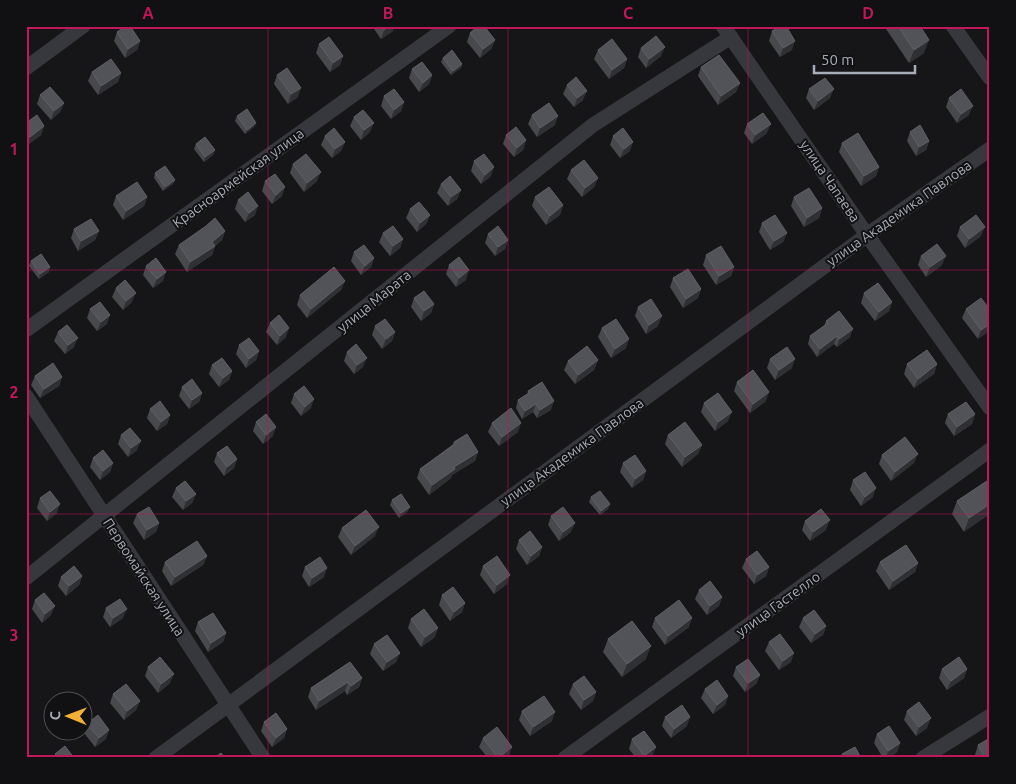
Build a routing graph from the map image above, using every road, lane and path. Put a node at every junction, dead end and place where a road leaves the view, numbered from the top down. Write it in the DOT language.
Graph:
graph roads {
  1 [pos="83,26"];
  2 [pos="449,26"];
  3 [pos="953,26"];
  4 [pos="727,32"];
  5 [pos="26,68"];
  6 [pos="990,78"];
  7 [pos="990,149"];
  8 [pos="867,235"];
  9 [pos="26,330"];
  10 [pos="26,396"];
  11 [pos="990,408"];
  12 [pos="990,450"];
  13 [pos="105,516"];
  14 [pos="26,578"];
  15 [pos="228,705"];
  16 [pos="990,716"];
  17 [pos="156,758"];
  18 [pos="263,758"];
  19 [pos="565,758"];
  20 [pos="923,758"];
  1 -- 5 [label="street"];
  2 -- 9 [label="street, Красноармейская улица"];
  3 -- 6 [label="street"];
  4 -- 8 [label="street, улица Чапаева"];
  4 -- 13 [label="street, улица Марата"];
  7 -- 8 [label="street, улица Академика Павлова"];
  8 -- 11 [label="street, улица Чапаева"];
  8 -- 15 [label="street, улица Академика Павлова"];
  10 -- 13 [label="street, Первомайская улица"];
  12 -- 19 [label="street, улица Гастелло"];
  13 -- 14 [label="street, улица Марата"];
  13 -- 15 [label="street, Первомайская улица"];
  15 -- 17 [label="street, улица Академика Павлова"];
  15 -- 18 [label="street, Первомайская улица"];
  16 -- 20 [label="street"];
}
